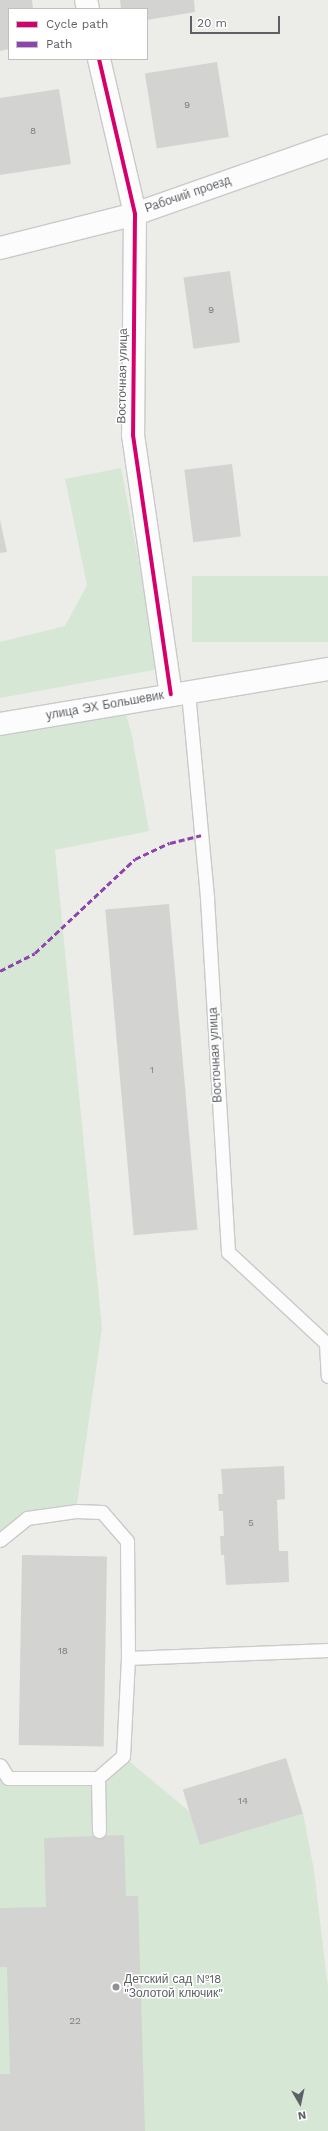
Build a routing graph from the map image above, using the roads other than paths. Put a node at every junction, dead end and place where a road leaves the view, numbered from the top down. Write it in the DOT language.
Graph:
graph roads {
  1 [pos="99,60"];
  2 [pos="328,146"];
  3 [pos="135,214"];
  4 [pos="0,248"];
  5 [pos="328,669"];
  6 [pos="179,693"];
  7 [pos="0,724"];
  8 [pos="327,1341"];
  9 [pos="328,1376"];
  10 [pos="0,1540"];
  11 [pos="328,1650"];
  12 [pos="128,1658"];
  13 [pos="0,1765"];
  14 [pos="98,1778"];
  15 [pos="100,1831"];
  1 -- 3 [label="street, Восточная улица"];
  2 -- 3 [label="street, Рабочий проезд"];
  3 -- 4 [label="street, Рабочий проезд"];
  3 -- 6 [label="street, Восточная улица"];
  5 -- 6 [label="street, улица ЭХ Большевик"];
  6 -- 7 [label="street, улица ЭХ Большевик"];
  6 -- 8 [label="lane, Восточная улица"];
  8 -- 9 [label="lane, Восточная улица"];
  10 -- 12 [label="lane"];
  11 -- 12 [label="lane"];
  12 -- 14 [label="lane"];
  13 -- 14 [label="lane"];
  14 -- 15 [label="lane"];
}
